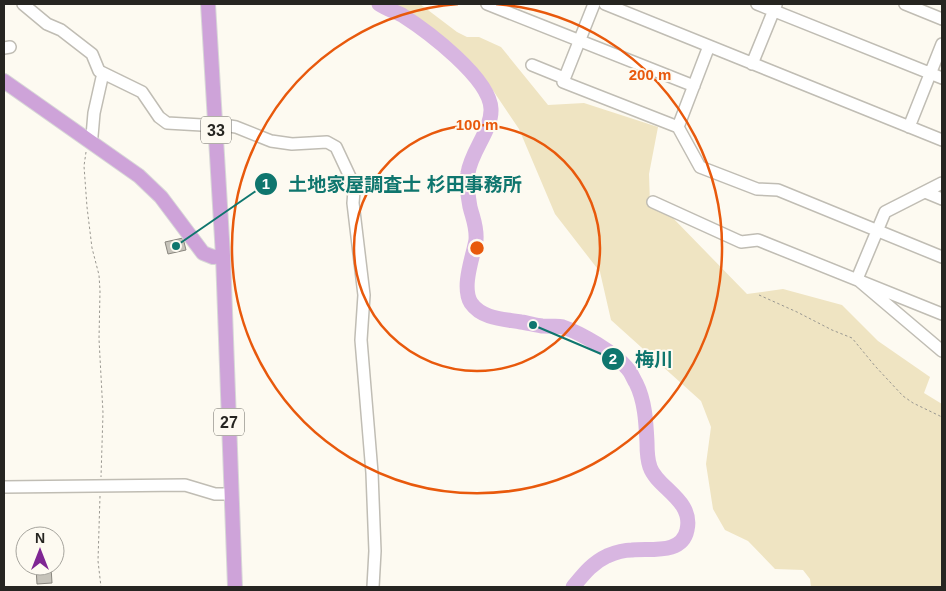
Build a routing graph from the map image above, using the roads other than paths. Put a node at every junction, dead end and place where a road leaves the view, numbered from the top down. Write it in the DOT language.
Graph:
graph roads {
  1 [pos="23,4"];
  2 [pos="208,4"];
  3 [pos="487,4"];
  4 [pos="594,4"];
  5 [pos="605,4"];
  6 [pos="757,4"];
  7 [pos="905,4"];
  8 [pos="775,7"];
  9 [pos="942,18"];
  10 [pos="580,40"];
  11 [pos="942,44"];
  12 [pos="709,46"];
  13 [pos="532,64"];
  14 [pos="752,64"];
  15 [pos="103,73"];
  16 [pos="930,73"];
  17 [pos="564,78"];
  18 [pos="942,78"];
  19 [pos="4,81"];
  20 [pos="694,86"];
  21 [pos="678,127"];
  22 [pos="909,127"];
  23 [pos="90,140"];
  24 [pos="942,140"];
  25 [pos="942,183"];
  26 [pos="925,192"];
  27 [pos="942,198"];
  28 [pos="653,202"];
  29 [pos="878,231"];
  30 [pos="223,256"];
  31 [pos="942,257"];
  32 [pos="857,279"];
  33 [pos="942,314"];
  34 [pos="942,351"];
  35 [pos="4,487"];
  36 [pos="231,494"];
  37 [pos="235,587"];
  38 [pos="373,587"];
  1 -- 15 [label="street"];
  2 -- 30 [label="main road, 33"];
  3 -- 10 [label="street"];
  4 -- 10 [label="street"];
  5 -- 12 [label="street"];
  6 -- 8 [label="street"];
  7 -- 9 [label="street"];
  8 -- 14 [label="street"];
  8 -- 16 [label="street"];
  10 -- 17 [label="street"];
  10 -- 20 [label="street"];
  11 -- 16 [label="street"];
  12 -- 14 [label="street"];
  12 -- 20 [label="street"];
  13 -- 17 [label="street"];
  14 -- 22 [label="street"];
  15 -- 23 [label="street"];
  15 -- 38 [label="street, bridge"];
  16 -- 18 [label="street"];
  16 -- 22 [label="street"];
  17 -- 21 [label="street"];
  19 -- 23 [label="main road"];
  20 -- 21 [label="street"];
  21 -- 29 [label="street"];
  22 -- 24 [label="street"];
  23 -- 30 [label="main road"];
  25 -- 26 [label="street"];
  26 -- 27 [label="street"];
  26 -- 29 [label="street"];
  28 -- 32 [label="street"];
  29 -- 31 [label="street"];
  29 -- 32 [label="street"];
  30 -- 36 [label="main road, 27"];
  32 -- 33 [label="street"];
  32 -- 34 [label="street"];
  35 -- 36 [label="street"];
  36 -- 37 [label="main road, 27"];
}
